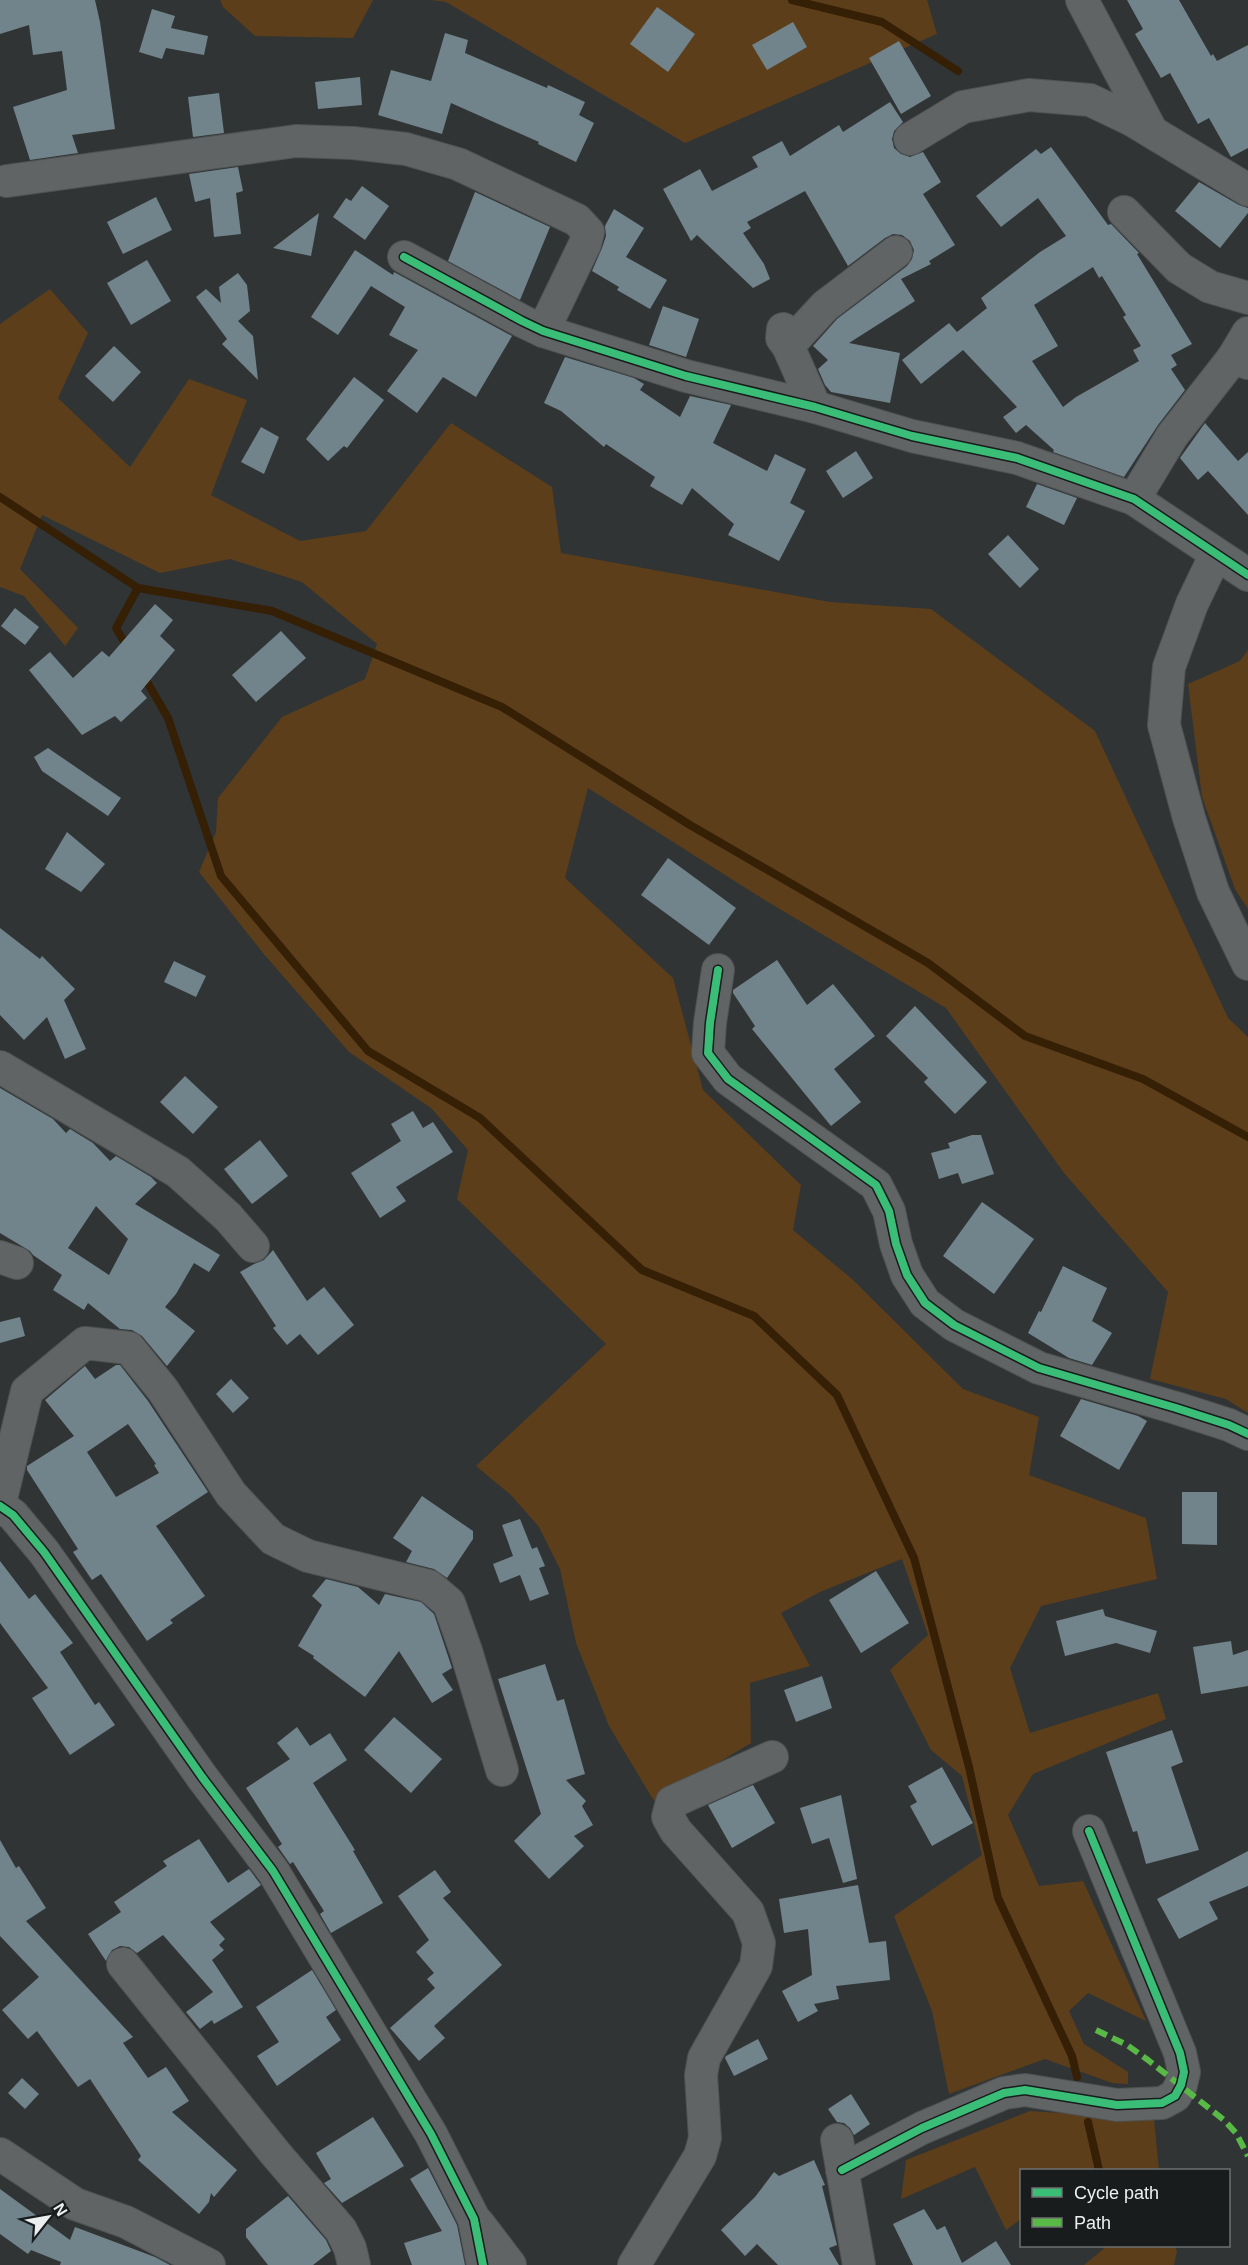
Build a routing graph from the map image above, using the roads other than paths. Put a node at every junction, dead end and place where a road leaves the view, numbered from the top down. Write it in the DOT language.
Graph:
graph roads {
  1 [pos="1082,0"];
  2 [pos="1152,132"];
  3 [pos="910,139"];
  4 [pos="8,181"];
  5 [pos="1248,190"];
  6 [pos="1124,212"];
  7 [pos="896,252"];
  8 [pos="404,257"];
  9 [pos="807,297"];
  10 [pos="1248,298"];
  11 [pos="543,331"];
  12 [pos="788,346"];
  13 [pos="1243,352"];
  14 [pos="815,407"];
  15 [pos="1134,499"];
  16 [pos="1216,554"];
  17 [pos="1248,575"];
  18 [pos="1248,964"];
  19 [pos="718,970"];
  20 [pos="0,1067"];
  21 [pos="253,1246"];
  22 [pos="1248,1434"];
  23 [pos="3,1512"];
  24 [pos="772,1757"];
  25 [pos="502,1770"];
  26 [pos="1089,1831"];
  27 [pos="123,1964"];
  28 [pos="0,2154"];
  29 [pos="474,2219"];
  30 [pos="209,2265"];
  31 [pos="354,2265"];
  32 [pos="483,2265"];
  33 [pos="510,2265"];
  34 [pos="634,2265"];
  35 [pos="859,2265"];
  1 -- 2 [label="street"];
  2 -- 3 [label="street"];
  2 -- 5 [label="street"];
  4 -- 11 [label="street"];
  6 -- 10 [label="street"];
  7 -- 12 [label="street"];
  8 -- 11 [label="street"];
  9 -- 12 [label="street"];
  11 -- 14 [label="street"];
  12 -- 14 [label="street"];
  13 -- 15 [label="street"];
  14 -- 15 [label="street"];
  15 -- 16 [label="street"];
  16 -- 17 [label="street"];
  16 -- 18 [label="street"];
  19 -- 22 [label="street"];
  20 -- 21 [label="street"];
  23 -- 25 [label="street"];
  23 -- 29 [label="street"];
  24 -- 34 [label="street"];
  26 -- 35 [label="street"];
  27 -- 31 [label="street"];
  28 -- 30 [label="street"];
  29 -- 32 [label="street"];
  29 -- 33 [label="street"];
}
